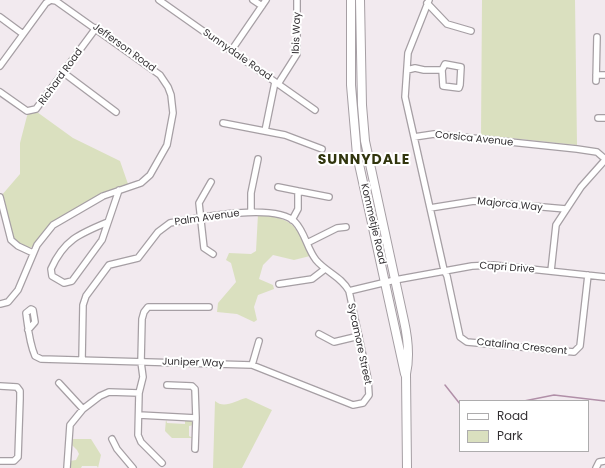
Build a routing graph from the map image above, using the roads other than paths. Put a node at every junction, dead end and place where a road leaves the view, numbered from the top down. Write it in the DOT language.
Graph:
graph roads {
  1 [pos="159,0"];
  2 [pos="253,0"];
  3 [pos="266,0"];
  4 [pos="297,0"];
  5 [pos="351,0"];
  6 [pos="360,0"];
  7 [pos="428,2"];
  8 [pos="262,6"];
  9 [pos="0,17"];
  10 [pos="96,28"];
  11 [pos="471,30"];
  12 [pos="23,34"];
  13 [pos="597,37"];
  14 [pos="231,51"];
  15 [pos="0,66"];
  16 [pos="409,70"];
  17 [pos="442,70"];
  18 [pos="64,73"];
  19 [pos="605,75"];
  20 [pos="276,83"];
  21 [pos="0,92"];
  22 [pos="316,110"];
  23 [pos="116,112"];
  24 [pos="598,118"];
  25 [pos="605,118"];
  26 [pos="223,123"];
  27 [pos="265,131"];
  28 [pos="414,137"];
  29 [pos="322,149"];
  30 [pos="258,159"];
  31 [pos="605,159"];
  32 [pos="211,182"];
  33 [pos="278,187"];
  34 [pos="119,190"];
  35 [pos="298,191"];
  36 [pos="0,197"];
  37 [pos="329,197"];
  38 [pos="430,208"];
  39 [pos="566,210"];
  40 [pos="251,211"];
  41 [pos="200,218"];
  42 [pos="292,220"];
  43 [pos="108,222"];
  44 [pos="346,228"];
  45 [pos="307,242"];
  46 [pos="33,253"];
  47 [pos="213,254"];
  48 [pos="325,269"];
  49 [pos="444,270"];
  50 [pos="550,271"];
  51 [pos="588,275"];
  52 [pos="605,277"];
  53 [pos="395,280"];
  54 [pos="386,282"];
  55 [pos="279,284"];
  56 [pos="349,291"];
  57 [pos="0,304"];
  58 [pos="209,307"];
  59 [pos="28,330"];
  60 [pos="319,334"];
  61 [pos="359,336"];
  62 [pos="259,341"];
  63 [pos="82,360"];
  64 [pos="141,362"];
  65 [pos="252,365"];
  66 [pos="406,374"];
  67 [pos="59,383"];
  68 [pos="167,385"];
  69 [pos="0,386"];
  70 [pos="139,393"];
  71 [pos="368,396"];
  72 [pos="83,410"];
  73 [pos="139,415"];
  74 [pos="196,418"];
  75 [pos="112,439"];
  76 [pos="195,449"];
  77 [pos="0,461"];
  78 [pos="605,461"];
  79 [pos="162,463"];
  80 [pos="67,468"];
  81 [pos="133,468"];
  82 [pos="407,468"];
  83 [pos="596,468"];
  1 -- 14 [label="street, Sunnydale Road"];
  2 -- 8 [label="street"];
  3 -- 8 [label="street"];
  4 -- 20 [label="street, Ibis Way"];
  5 -- 54 [label="main road, Kommetjie Road"];
  6 -- 53 [label="main road, Kommetjie Road"];
  7 -- 11 [label="street"];
  7 -- 16 [label="street"];
  8 -- 14 [label="street"];
  9 -- 12 [label="street"];
  10 -- 12 [label="street, Jefferson Road"];
  10 -- 18 [label="street, Richard Road"];
  10 -- 34 [label="street, Jefferson Road"];
  12 -- 15 [label="street, Jefferson Road"];
  13 -- 19 [label="street"];
  14 -- 20 [label="street, Sunnydale Road"];
  16 -- 17 [label="street"];
  16 -- 28 [label="street"];
  17 -- 17 [label="street"];
  18 -- 21 [label="street, Richard Road"];
  18 -- 23 [label="street"];
  20 -- 22 [label="street, Sunnydale Road"];
  20 -- 27 [label="street"];
  24 -- 25 [label="street"];
  26 -- 27 [label="street"];
  27 -- 29 [label="street"];
  28 -- 31 [label="street, Corsica Avenue"];
  28 -- 38 [label="street"];
  30 -- 40 [label="street"];
  31 -- 39 [label="street"];
  32 -- 41 [label="street"];
  33 -- 35 [label="street"];
  34 -- 43 [label="street"];
  34 -- 46 [label="street, Jefferson Road"];
  35 -- 37 [label="street"];
  35 -- 42 [label="street"];
  36 -- 46 [label="street"];
  38 -- 39 [label="street, Majorca Way"];
  38 -- 49 [label="street"];
  39 -- 50 [label="street"];
  40 -- 41 [label="street, Palm Avenue"];
  40 -- 42 [label="street, Palm Avenue"];
  41 -- 47 [label="street"];
  41 -- 63 [label="street, Palm Avenue"];
  42 -- 45 [label="street"];
  43 -- 43 [label="street"];
  44 -- 45 [label="street"];
  45 -- 48 [label="street"];
  46 -- 57 [label="street, Jefferson Road"];
  48 -- 55 [label="street"];
  48 -- 56 [label="street"];
  49 -- 50 [label="street, Capri Drive"];
  49 -- 51 [label="street, Catalina Crescent"];
  49 -- 53 [label="street, Capri Drive"];
  50 -- 51 [label="street, Capri Drive"];
  51 -- 52 [label="street, Capri Drive"];
  53 -- 54 [label="street, Capri Drive"];
  53 -- 66 [label="main road, Kommetjie Road"];
  54 -- 56 [label="street"];
  54 -- 66 [label="main road, Kommetjie Road"];
  56 -- 61 [label="street, Sycamore Street"];
  58 -- 64 [label="street"];
  59 -- 63 [label="street, Juniper Way"];
  60 -- 61 [label="street"];
  61 -- 71 [label="street, Sycamore Street"];
  62 -- 65 [label="street"];
  63 -- 64 [label="street, Juniper Way"];
  64 -- 65 [label="street, Juniper Way"];
  64 -- 70 [label="street"];
  65 -- 71 [label="street, Juniper Way"];
  66 -- 82 [label="main road, Kommetjie Road"];
  67 -- 72 [label="street"];
  68 -- 74 [label="street"];
  69 -- 77 [label="street"];
  70 -- 72 [label="street"];
  70 -- 73 [label="street"];
  72 -- 80 [label="street"];
  73 -- 74 [label="street"];
  73 -- 79 [label="street"];
  74 -- 76 [label="street"];
  75 -- 81 [label="street"];
  78 -- 83 [label="street"];
}
